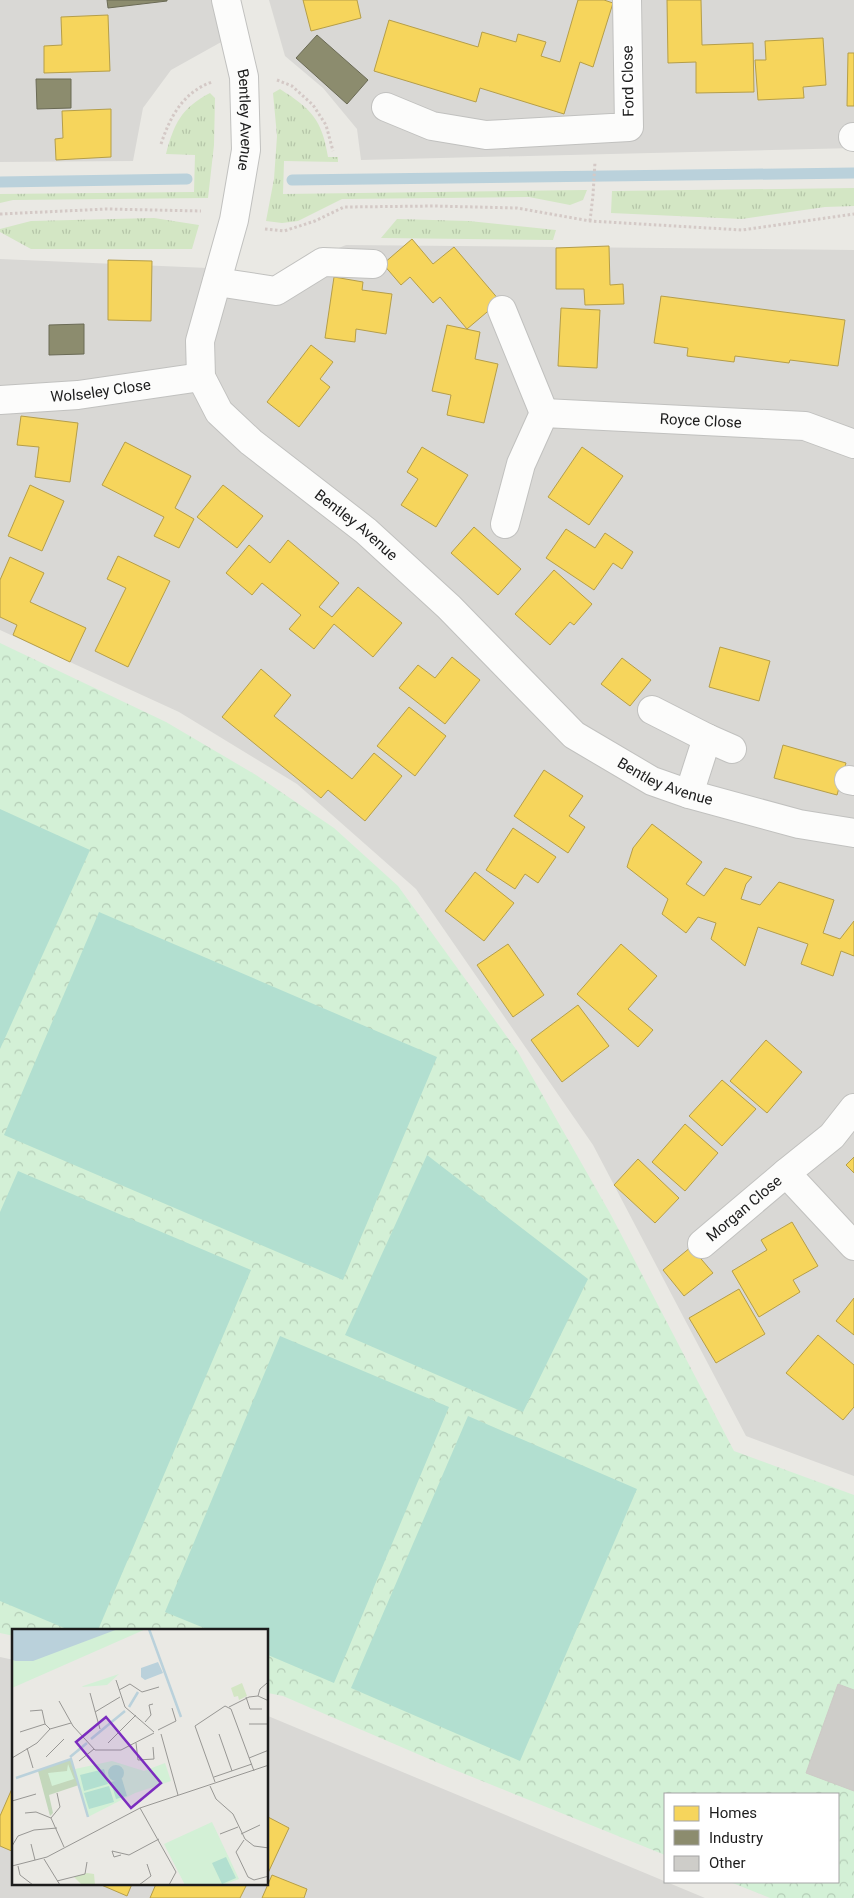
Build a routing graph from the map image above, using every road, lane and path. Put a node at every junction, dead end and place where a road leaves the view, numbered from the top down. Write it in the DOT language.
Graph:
graph roads {
  1 [pos="226,0"];
  2 [pos="627,0"];
  3 [pos="244,77"];
  4 [pos="386,108"];
  5 [pos="161,144"];
  6 [pos="333,151"];
  7 [pos="595,158"];
  8 [pos="0,214"];
  9 [pos="854,214"];
  10 [pos="234,220"];
  11 [pos="590,221"];
  12 [pos="373,264"];
  13 [pos="217,282"];
  14 [pos="502,310"];
  15 [pos="201,377"];
  16 [pos="0,400"];
  17 [pos="544,413"];
  18 [pos="854,444"];
  19 [pos="505,524"];
  20 [pos="652,710"];
  21 [pos="707,738"];
  22 [pos="732,749"];
  23 [pos="689,794"];
  24 [pos="854,832"];
  25 [pos="854,1108"];
  26 [pos="786,1173"];
  27 [pos="702,1244"];
  28 [pos="854,1246"];
  1 -- 3 [label="street, Bentley Avenue"];
  2 -- 4 [label="street, Ford Close"];
  3 -- 5 [label="path"];
  3 -- 6 [label="path"];
  3 -- 10 [label="street, Bentley Avenue"];
  7 -- 11 [label="path"];
  8 -- 10 [label="path"];
  9 -- 11 [label="path"];
  10 -- 11 [label="path"];
  10 -- 13 [label="street, Bentley Avenue"];
  12 -- 13 [label="street"];
  13 -- 15 [label="street, Bentley Avenue"];
  14 -- 17 [label="street"];
  15 -- 16 [label="street, Wolseley Close"];
  15 -- 23 [label="street, Bentley Avenue"];
  17 -- 18 [label="street, Royce Close"];
  17 -- 19 [label="street"];
  20 -- 21 [label="street"];
  21 -- 22 [label="street"];
  21 -- 23 [label="street"];
  23 -- 24 [label="street, Bentley Avenue"];
  25 -- 26 [label="street, Morgan Close"];
  26 -- 27 [label="street, Morgan Close"];
  26 -- 28 [label="street, Morgan Close"];
}
